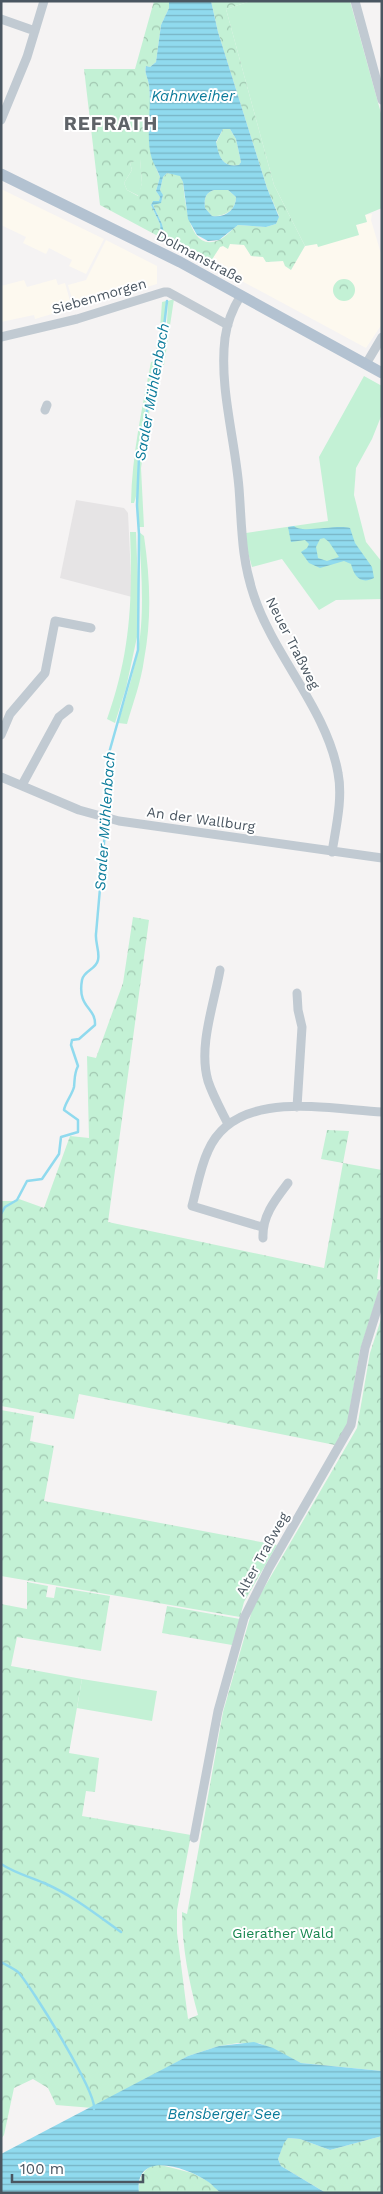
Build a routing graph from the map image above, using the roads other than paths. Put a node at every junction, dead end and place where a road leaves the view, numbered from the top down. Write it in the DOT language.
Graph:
graph roads {
  1 [pos="44,1"];
  2 [pos="355,1"];
  3 [pos="1,19"];
  4 [pos="35,31"];
  5 [pos="382,100"];
  6 [pos="1,120"];
  7 [pos="1,174"];
  8 [pos="241,295"];
  9 [pos="228,325"];
  10 [pos="382,336"];
  11 [pos="1,337"];
  12 [pos="366,364"];
  13 [pos="382,372"];
  14 [pos="91,628"];
  15 [pos="69,709"];
  16 [pos="1,735"];
  17 [pos="1,777"];
  18 [pos="22,785"];
  19 [pos="332,852"];
  20 [pos="382,858"];
  21 [pos="220,970"];
  22 [pos="297,993"];
  23 [pos="297,1107"];
  24 [pos="382,1112"];
  25 [pos="228,1124"];
  26 [pos="288,1184"];
  27 [pos="262,1227"];
  28 [pos="263,1238"];
  29 [pos="382,1294"];
  30 [pos="194,1838"];
  1 -- 4 [label="street"];
  2 -- 5 [label="street"];
  3 -- 4 [label="street"];
  4 -- 6 [label="street"];
  7 -- 8 [label="main road, Dolmanstraße"];
  8 -- 9 [label="street, Neuer Traßweg"];
  8 -- 12 [label="main road, Dolmanstraße"];
  9 -- 11 [label="street, Siebenmorgen"];
  9 -- 19 [label="street, Neuer Traßweg"];
  10 -- 12 [label="street"];
  12 -- 13 [label="main road, Dolmanstraße"];
  14 -- 16 [label="street"];
  15 -- 18 [label="street"];
  17 -- 18 [label="street, An der Wallburg"];
  18 -- 19 [label="street, An der Wallburg"];
  19 -- 20 [label="street, An der Wallburg"];
  21 -- 25 [label="street"];
  22 -- 23 [label="street"];
  23 -- 24 [label="street"];
  23 -- 25 [label="street"];
  25 -- 27 [label="street"];
  26 -- 27 [label="street"];
  27 -- 28 [label="street"];
  29 -- 30 [label="street, Alter Traßweg"];
}
